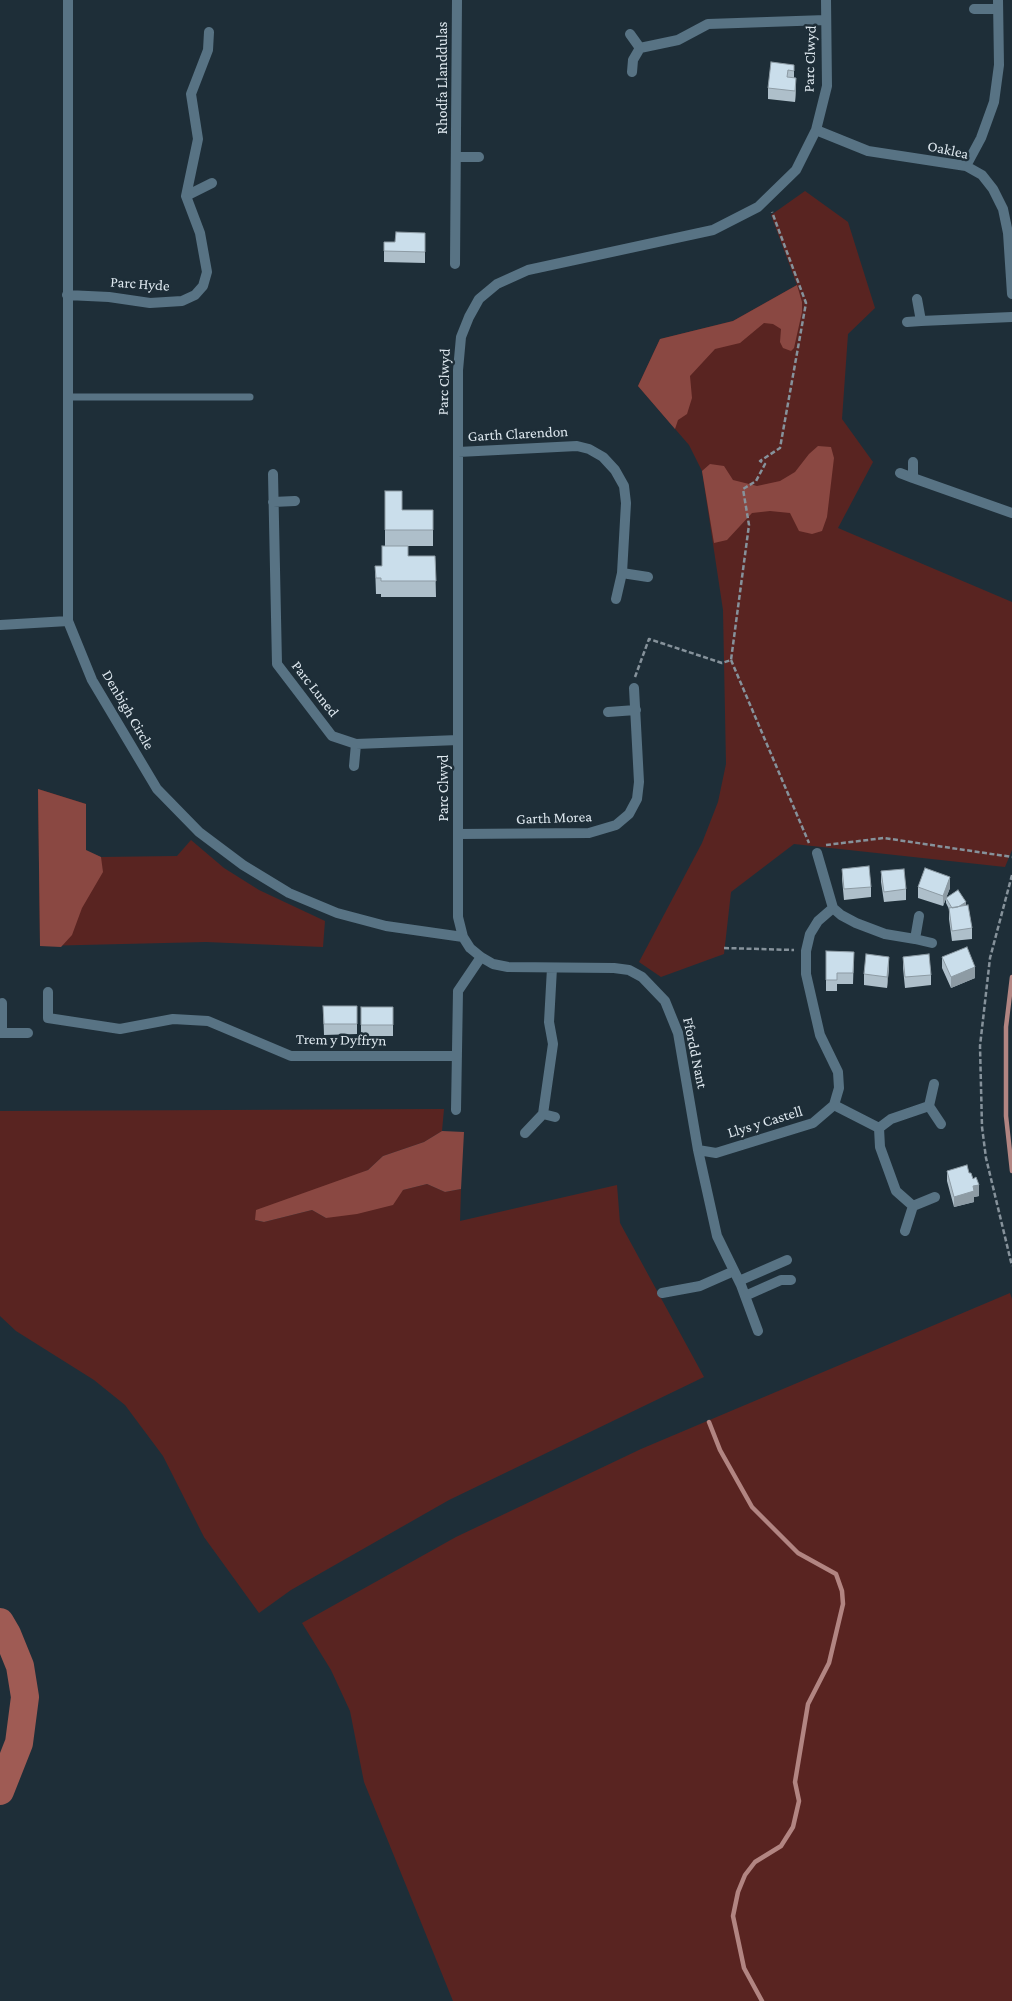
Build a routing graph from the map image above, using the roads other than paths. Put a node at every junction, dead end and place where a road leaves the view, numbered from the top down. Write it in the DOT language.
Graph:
graph roads {
  1 [pos="68,0"];
  2 [pos="457,0"];
  3 [pos="826,0"];
  4 [pos="998,4"];
  5 [pos="974,9"];
  6 [pos="826,20"];
  7 [pos="209,32"];
  8 [pos="630,34"];
  9 [pos="640,48"];
  10 [pos="632,72"];
  11 [pos="816,130"];
  12 [pos="457,157"];
  13 [pos="479,157"];
  14 [pos="966,166"];
  15 [pos="212,184"];
  16 [pos="186,196"];
  17 [pos="455,264"];
  18 [pos="1012,294"];
  19 [pos="67,295"];
  20 [pos="917,299"];
  21 [pos="1012,317"];
  22 [pos="920,321"];
  23 [pos="907,322"];
  24 [pos="67,397"];
  25 [pos="250,397"];
  26 [pos="458,452"];
  27 [pos="913,462"];
  28 [pos="900,473"];
  29 [pos="273,474"];
  30 [pos="913,478"];
  31 [pos="295,501"];
  32 [pos="274,502"];
  33 [pos="1012,513"];
  34 [pos="622,573"];
  35 [pos="648,577"];
  36 [pos="616,599"];
  37 [pos="68,621"];
  38 [pos="0,625"];
  39 [pos="634,688"];
  40 [pos="636,710"];
  41 [pos="608,712"];
  42 [pos="458,740"];
  43 [pos="356,744"];
  44 [pos="354,766"];
  45 [pos="458,834"];
  46 [pos="817,853"];
  47 [pos="833,908"];
  48 [pos="919,916"];
  49 [pos="464,936"];
  50 [pos="914,939"];
  51 [pos="932,943"];
  52 [pos="481,957"];
  53 [pos="552,968"];
  54 [pos="48,992"];
  55 [pos="2,1003"];
  56 [pos="1,1033"];
  57 [pos="28,1033"];
  58 [pos="457,1056"];
  59 [pos="934,1084"];
  60 [pos="834,1105"];
  61 [pos="929,1106"];
  62 [pos="456,1110"];
  63 [pos="543,1114"];
  64 [pos="555,1117"];
  65 [pos="941,1124"];
  66 [pos="879,1128"];
  67 [pos="525,1133"];
  68 [pos="698,1150"];
  69 [pos="935,1197"];
  70 [pos="912,1206"];
  71 [pos="905,1231"];
  72 [pos="787,1260"];
  73 [pos="736,1276"];
  74 [pos="791,1280"];
  75 [pos="662,1293"];
  76 [pos="745,1296"];
  77 [pos="758,1331"];
  1 -- 19 [label="street, Denbigh Circle"];
  2 -- 12 [label="street, Rhodfa Llanddulas"];
  3 -- 6 [label="street, Parc Clwyd"];
  4 -- 5 [label="street"];
  4 -- 14 [label="street"];
  6 -- 9 [label="street"];
  6 -- 11 [label="street, Parc Clwyd"];
  7 -- 16 [label="street"];
  8 -- 9 [label="street"];
  9 -- 10 [label="street"];
  11 -- 14 [label="street, Oaklea"];
  11 -- 26 [label="street, Parc Clwyd"];
  12 -- 13 [label="street"];
  12 -- 17 [label="street, Rhodfa Llanddulas"];
  14 -- 18 [label="street, Oaklea"];
  15 -- 16 [label="street"];
  16 -- 19 [label="street, Parc Hyde"];
  19 -- 24 [label="street, Denbigh Circle"];
  20 -- 22 [label="street"];
  21 -- 22 [label="street"];
  22 -- 23 [label="street"];
  24 -- 25 [label="lane"];
  24 -- 37 [label="street, Denbigh Circle"];
  26 -- 34 [label="street, Garth Clarendon"];
  26 -- 42 [label="street, Parc Clwyd"];
  27 -- 30 [label="street"];
  28 -- 30 [label="street"];
  29 -- 32 [label="street, Parc Luned"];
  30 -- 33 [label="street"];
  31 -- 32 [label="street"];
  32 -- 43 [label="street, Parc Luned"];
  34 -- 35 [label="street"];
  34 -- 36 [label="street, Garth Clarendon"];
  37 -- 38 [label="street"];
  37 -- 49 [label="street, Denbigh Circle"];
  39 -- 40 [label="street, Garth Morea"];
  40 -- 41 [label="street"];
  40 -- 45 [label="street, Garth Morea"];
  42 -- 43 [label="street, Parc Luned"];
  42 -- 45 [label="street, Parc Clwyd"];
  43 -- 44 [label="street"];
  45 -- 49 [label="street, Parc Clwyd"];
  46 -- 47 [label="street"];
  47 -- 50 [label="street"];
  47 -- 60 [label="street"];
  48 -- 50 [label="street"];
  49 -- 52 [label="street, Ffordd Nant"];
  50 -- 51 [label="street"];
  52 -- 53 [label="street, Ffordd Nant"];
  52 -- 58 [label="street"];
  53 -- 63 [label="street"];
  53 -- 68 [label="street, Ffordd Nant"];
  54 -- 58 [label="street, Trem y Dyffryn"];
  55 -- 56 [label="street"];
  56 -- 57 [label="street"];
  58 -- 62 [label="street"];
  59 -- 61 [label="street"];
  60 -- 66 [label="street"];
  60 -- 68 [label="street, Llys y Castell"];
  61 -- 65 [label="street"];
  61 -- 66 [label="street"];
  63 -- 64 [label="street"];
  63 -- 67 [label="street"];
  66 -- 70 [label="street"];
  68 -- 73 [label="street, Ffordd Nant"];
  69 -- 70 [label="street"];
  70 -- 71 [label="street"];
  72 -- 73 [label="street"];
  73 -- 75 [label="street"];
  73 -- 76 [label="street, Ffordd Nant"];
  74 -- 76 [label="street"];
  76 -- 77 [label="street, Ffordd Nant"];
}
